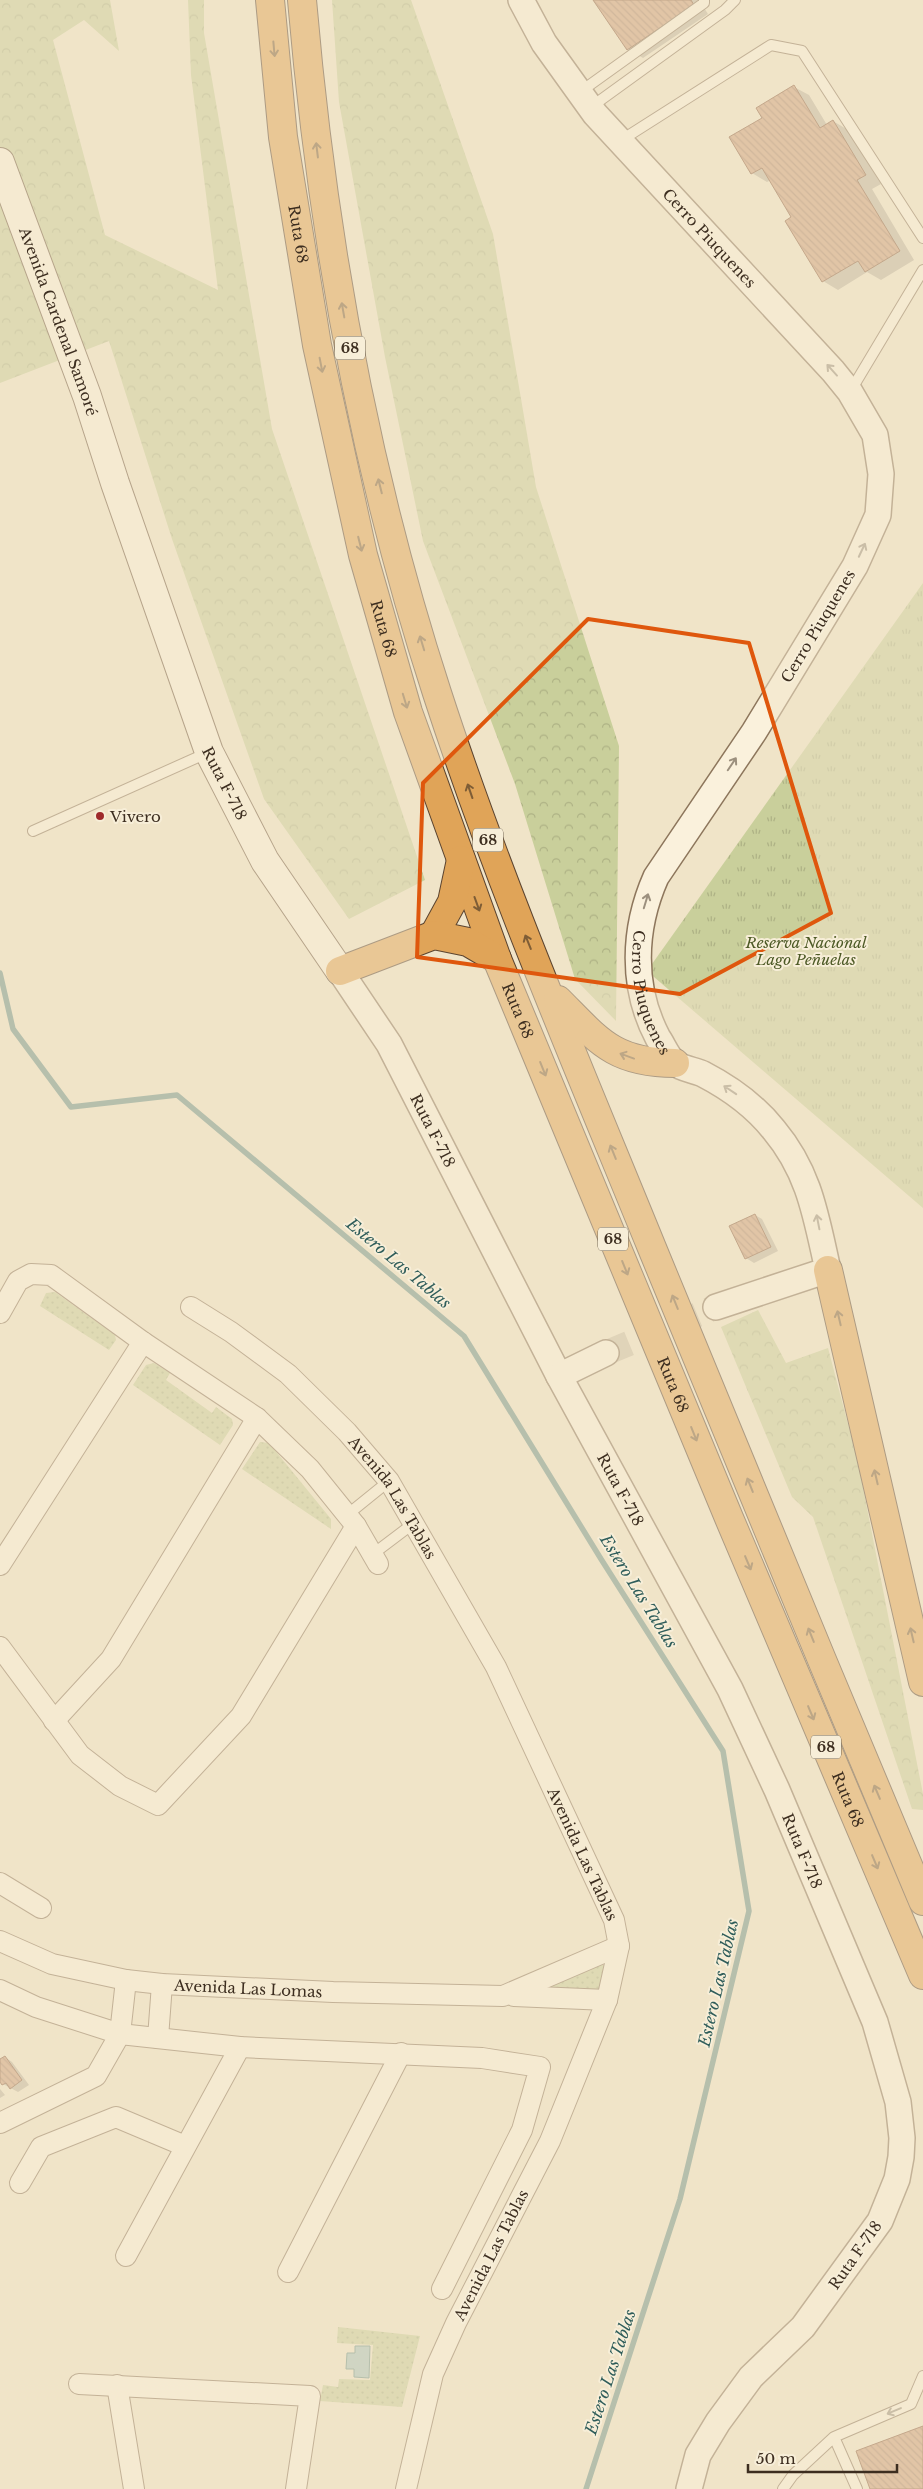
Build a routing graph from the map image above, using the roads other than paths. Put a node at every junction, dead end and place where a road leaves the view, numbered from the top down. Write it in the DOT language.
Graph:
graph roads {
  1 [pos="270,0"];
  2 [pos="302,0"];
  3 [pos="521,0"];
  4 [pos="704,0"];
  5 [pos="735,0"];
  6 [pos="585,100"];
  7 [pos="619,141"];
  8 [pos="0,162"];
  9 [pos="923,238"];
  10 [pos="923,270"];
  11 [pos="850,392"];
  12 [pos="114,483"];
  13 [pos="209,752"];
  14 [pos="32,831"];
  15 [pos="461,858"];
  16 [pos="434,935"];
  17 [pos="497,959"];
  18 [pos="340,971"];
  19 [pos="546,988"];
  20 [pos="675,1063"];
  21 [pos="828,1270"];
  22 [pos="191,1307"];
  23 [pos="716,1307"];
  24 [pos="0,1313"];
  25 [pos="143,1342"];
  26 [pos="606,1352"];
  27 [pos="559,1376"];
  28 [pos="258,1418"];
  29 [pos="389,1481"];
  30 [pos="351,1520"];
  31 [pos="414,1523"];
  32 [pos="375,1559"];
  33 [pos="0,1565"];
  34 [pos="0,1647"];
  35 [pos="923,1682"];
  36 [pos="54,1721"];
  37 [pos="0,1883"];
  38 [pos="923,1901"];
  39 [pos="41,1908"];
  40 [pos="0,1942"];
  41 [pos="620,1946"];
  42 [pos="923,1975"];
  43 [pos="126,1980"];
  44 [pos="162,1984"];
  45 [pos="0,1990"];
  46 [pos="503,1996"];
  47 [pos="607,2000"];
  48 [pos="120,2034"];
  49 [pos="158,2038"];
  50 [pos="240,2047"];
  51 [pos="401,2054"];
  52 [pos="0,2123"];
  53 [pos="185,2146"];
  54 [pos="20,2183"];
  55 [pos="126,2256"];
  56 [pos="288,2272"];
  57 [pos="442,2289"];
  58 [pos="923,2376"];
  59 [pos="79,2384"];
  60 [pos="117,2385"];
  61 [pos="923,2400"];
  62 [pos="911,2404"];
  63 [pos="834,2437"];
  64 [pos="134,2489"];
  65 [pos="296,2489"];
  66 [pos="406,2489"];
  67 [pos="689,2489"];
  68 [pos="783,2489"];
  69 [pos="857,2489"];
  1 -- 15 [label="highway, Ruta 68 / 68, one-way"];
  19 -- 2 [label="highway, Ruta 68 / 68, one-way"];
  3 -- 6 [label="street, Cerro Piuquenes"];
  4 -- 6 [label="lane"];
  5 -- 6 [label="lane"];
  6 -- 7 [label="street, Cerro Piuquenes"];
  7 -- 9 [label="lane"];
  11 -- 7 [label="street, Cerro Piuquenes, one-way"];
  8 -- 12 [label="main road, Avenida Cardenal Samoré"];
  10 -- 11 [label="lane"];
  20 -- 11 [label="street, Cerro Piuquenes, one-way"];
  12 -- 13 [label="main road, Ruta F-718"];
  13 -- 14 [label="lane"];
  13 -- 18 [label="main road, Ruta F-718"];
  15 -- 16 [label="highway"];
  15 -- 17 [label="highway, Ruta 68 / 68, one-way"];
  16 -- 17 [label="highway"];
  16 -- 18 [label="highway"];
  17 -- 42 [label="highway, Ruta 68 / 68, one-way"];
  18 -- 27 [label="street, Ruta F-718"];
  20 -- 19 [label="highway, one-way"];
  38 -- 19 [label="highway, Ruta 68 / 68, one-way"];
  21 -- 20 [label="street, Cerro Piuquenes, one-way"];
  21 -- 23 [label="street"];
  35 -- 21 [label="highway, one-way"];
  22 -- 29 [label="street, Avenida Las Tablas"];
  24 -- 25 [label="street"];
  25 -- 28 [label="street"];
  25 -- 33 [label="street"];
  26 -- 27 [label="street"];
  27 -- 67 [label="street, Ruta F-718"];
  28 -- 30 [label="street"];
  28 -- 36 [label="street"];
  29 -- 30 [label="lane"];
  29 -- 31 [label="street, Avenida Las Tablas"];
  30 -- 32 [label="street"];
  30 -- 36 [label="street"];
  31 -- 32 [label="lane"];
  31 -- 41 [label="street, Avenida Las Tablas"];
  34 -- 36 [label="street"];
  37 -- 39 [label="street"];
  40 -- 43 [label="street, Avenida Las Lomas"];
  41 -- 46 [label="street, Avenida Las Lomas"];
  41 -- 47 [label="street, Avenida Las Tablas"];
  43 -- 44 [label="street, Avenida Las Lomas"];
  43 -- 48 [label="street"];
  44 -- 46 [label="street, Avenida Las Lomas"];
  44 -- 49 [label="street"];
  45 -- 48 [label="street"];
  46 -- 47 [label="street, Avenida Las Lomas"];
  47 -- 66 [label="street, Avenida Las Tablas"];
  48 -- 49 [label="street"];
  48 -- 52 [label="street"];
  49 -- 50 [label="street"];
  50 -- 51 [label="street"];
  50 -- 53 [label="street"];
  51 -- 56 [label="street"];
  51 -- 57 [label="street"];
  53 -- 54 [label="street"];
  53 -- 55 [label="street"];
  58 -- 62 [label="lane"];
  59 -- 60 [label="street"];
  60 -- 64 [label="street"];
  60 -- 65 [label="street"];
  61 -- 62 [label="lane"];
  62 -- 63 [label="lane, one-way"];
  63 -- 68 [label="lane"];
  63 -- 69 [label="lane"];
}
